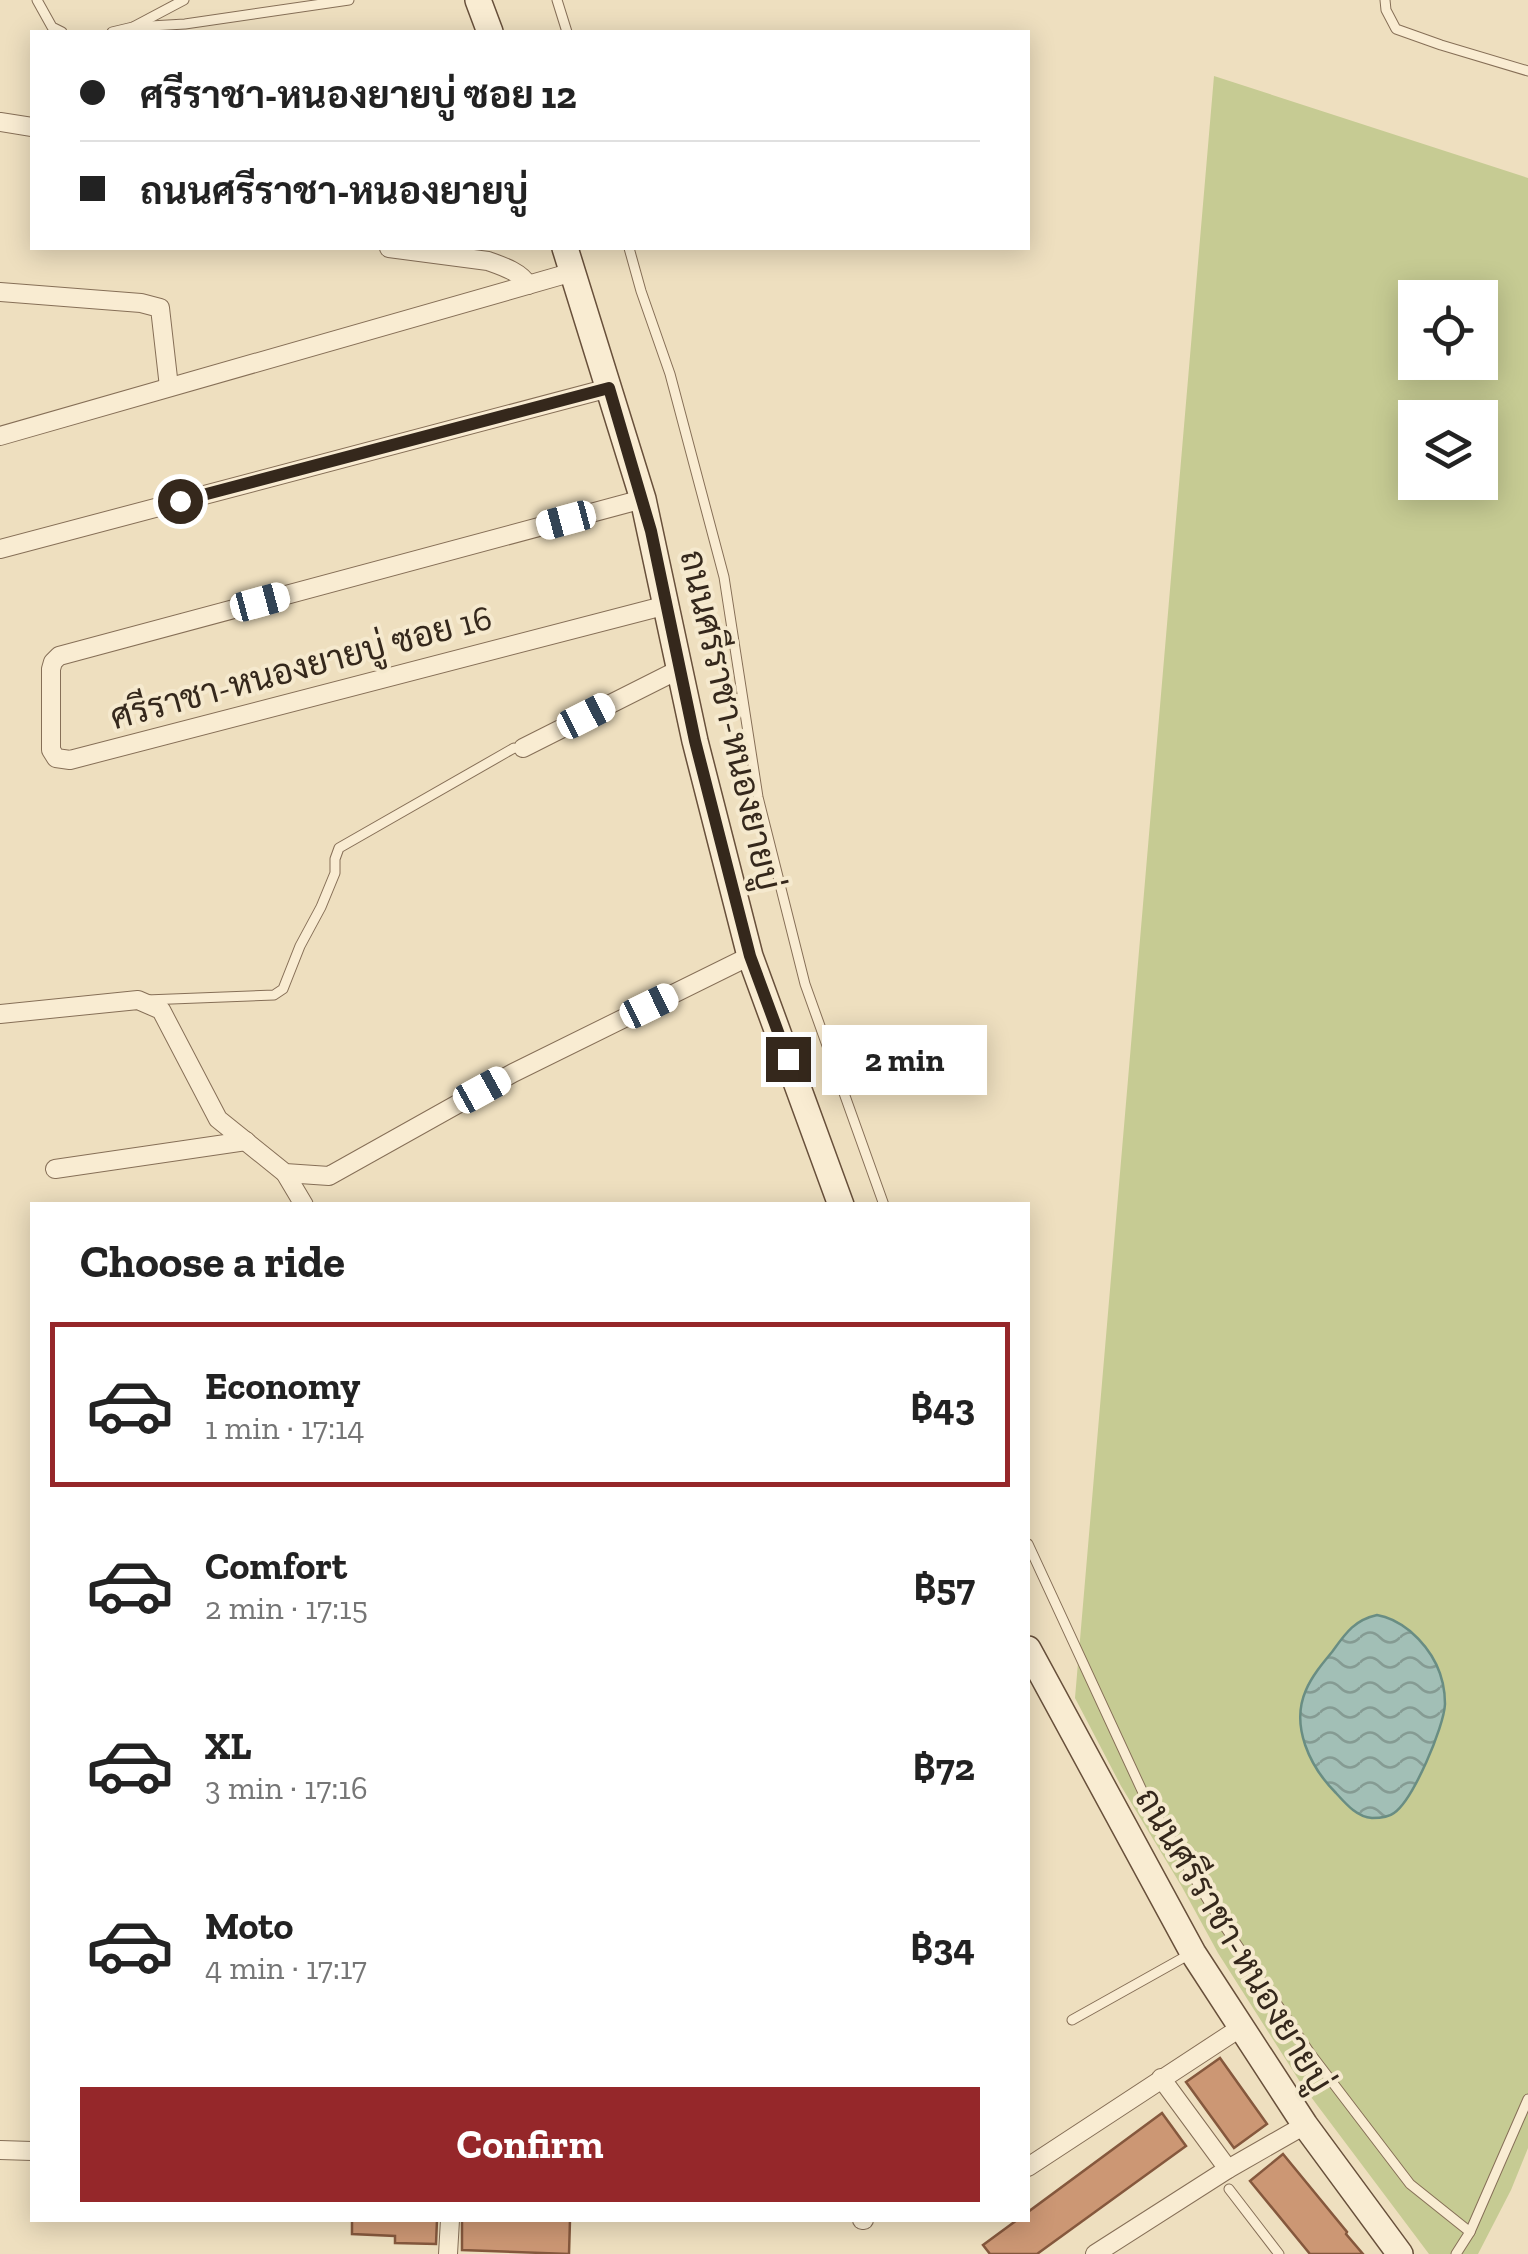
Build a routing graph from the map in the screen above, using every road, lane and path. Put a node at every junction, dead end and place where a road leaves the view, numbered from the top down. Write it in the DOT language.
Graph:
graph roads {
  1 [pos="37,0"];
  2 [pos="184,0"];
  3 [pos="349,0"];
  4 [pos="478,0"];
  5 [pos="556,0"];
  6 [pos="1385,0"];
  7 [pos="133,26"];
  8 [pos="59,30"];
  9 [pos="119,30"];
  10 [pos="489,30"];
  11 [pos="567,30"];
  12 [pos="1528,72"];
  13 [pos="0,122"];
  14 [pos="30,127"];
  15 [pos="404,250"];
  16 [pos="630,250"];
  17 [pos="569,260"];
  18 [pos="528,285"];
  19 [pos="0,292"];
  20 [pos="170,388"];
  21 [pos="609,388"];
  22 [pos="0,436"];
  23 [pos="643,499"];
  24 [pos="0,549"];
  25 [pos="667,605"];
  26 [pos="680,669"];
  27 [pos="518,748"];
  28 [pos="750,956"];
  29 [pos="138,1000"];
  30 [pos="0,1014"];
  31 [pos="246,1142"];
  32 [pos="55,1170"];
  33 [pos="286,1173"];
  34 [pos="302,1202"];
  35 [pos="840,1202"];
  36 [pos="883,1202"];
  37 [pos="1030,1548"];
  38 [pos="1030,1653"];
  39 [pos="1192,1953"];
  40 [pos="1072,2020"];
  41 [pos="1240,2028"];
  42 [pos="1162,2078"];
  43 [pos="1528,2100"];
  44 [pos="1305,2125"];
  45 [pos="0,2150"];
  46 [pos="30,2151"];
  47 [pos="1030,2165"];
  48 [pos="1228,2169"];
  49 [pos="1229,2189"];
  50 [pos="450,2222"];
  51 [pos="1470,2232"];
  52 [pos="448,2254"];
  53 [pos="1095,2254"];
  54 [pos="1279,2254"];
  55 [pos="1400,2254"];
  56 [pos="1456,2254"];
  1 -- 8 [label="lane"];
  2 -- 7 [label="lane"];
  3 -- 7 [label="lane"];
  4 -- 10 [label="main road"];
  5 -- 11 [label="lane"];
  6 -- 12 [label="lane"];
  7 -- 9 [label="lane"];
  13 -- 14 [label="street"];
  15 -- 18 [label="street"];
  16 -- 36 [label="lane"];
  17 -- 18 [label="street"];
  17 -- 21 [label="main road, ถนนศรีราชา-หนองยายบู่"];
  18 -- 20 [label="street"];
  19 -- 20 [label="street"];
  20 -- 22 [label="street"];
  21 -- 23 [label="main road, ถนนศรีราชา-หนองยายบู่"];
  21 -- 24 [label="street"];
  23 -- 25 [label="main road, ถนนศรีราชา-หนองยายบู่"];
  23 -- 25 [label="street, ศรีราชา-หนองยายบู่ ซอย 16"];
  25 -- 26 [label="main road, ถนนศรีราชา-หนองยายบู่"];
  26 -- 27 [label="street"];
  26 -- 28 [label="main road, ถนนศรีราชา-หนองยายบู่"];
  27 -- 29 [label="lane"];
  28 -- 33 [label="street"];
  28 -- 35 [label="main road, ถนนศรีราชา-หนองยายบู่"];
  29 -- 30 [label="street"];
  29 -- 31 [label="street"];
  31 -- 32 [label="street"];
  31 -- 33 [label="street"];
  33 -- 34 [label="street"];
  37 -- 51 [label="lane"];
  38 -- 39 [label="main road, ถนนศรีราชา-หนองยายบู่"];
  39 -- 40 [label="lane"];
  39 -- 41 [label="main road, ถนนศรีราชา-หนองยายบู่"];
  41 -- 42 [label="street"];
  41 -- 44 [label="main road, ถนนศรีราชา-หนองยายบู่"];
  42 -- 47 [label="street"];
  42 -- 48 [label="street"];
  43 -- 51 [label="lane"];
  44 -- 48 [label="street"];
  44 -- 55 [label="main road, ถนนศรีราชา-หนองยายบู่"];
  45 -- 46 [label="street"];
  48 -- 53 [label="street"];
  49 -- 54 [label="lane"];
  50 -- 52 [label="street"];
  51 -- 56 [label="lane"];
}
